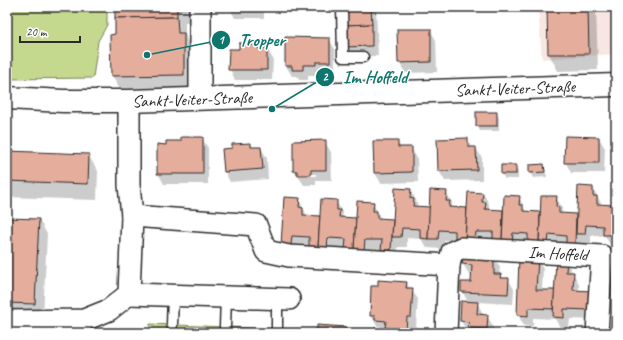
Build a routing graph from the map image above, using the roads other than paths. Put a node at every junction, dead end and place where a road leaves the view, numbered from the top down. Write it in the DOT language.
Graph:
graph roads {
  1 [pos="200,7"];
  2 [pos="342,7"];
  3 [pos="363,57"];
  4 [pos="616,84"];
  5 [pos="7,98"];
  6 [pos="200,98"];
  7 [pos="129,101"];
  8 [pos="132,216"];
  9 [pos="450,266"];
  10 [pos="129,294"];
  11 [pos="173,295"];
  12 [pos="226,297"];
  13 [pos="283,299"];
  14 [pos="7,321"];
  15 [pos="172,325"];
  16 [pos="225,327"];
  17 [pos="276,329"];
  18 [pos="446,333"];
  19 [pos="597,333"];
  1 -- 6 [label="street"];
  2 -- 3 [label="lane"];
  4 -- 6 [label="main road, Sankt-Veiter-Straße"];
  5 -- 7 [label="main road, Sankt-Veiter-Straße"];
  6 -- 7 [label="main road, Sankt-Veiter-Straße"];
  7 -- 8 [label="street"];
  8 -- 9 [label="street"];
  8 -- 10 [label="street"];
  9 -- 18 [label="street, Im Hoffeld"];
  9 -- 19 [label="street, Im Hoffeld"];
  10 -- 11 [label="street"];
  10 -- 14 [label="street"];
  11 -- 12 [label="street"];
  11 -- 15 [label="lane"];
  12 -- 13 [label="street"];
  12 -- 16 [label="lane"];
  13 -- 17 [label="lane"];
}
